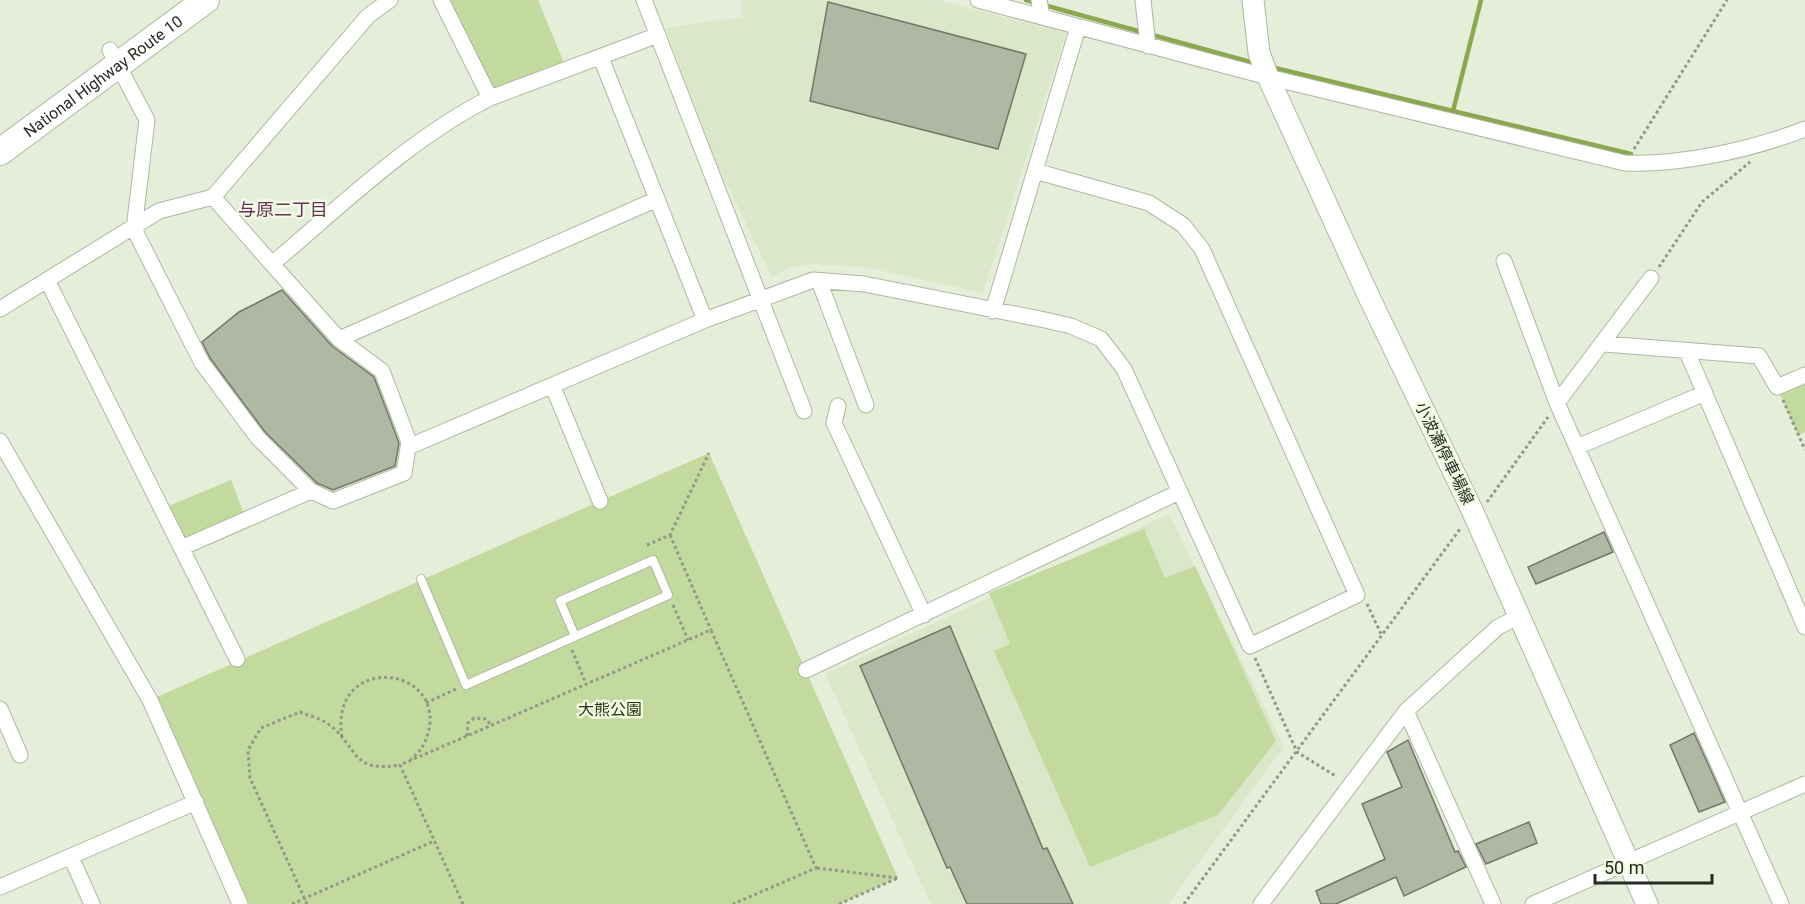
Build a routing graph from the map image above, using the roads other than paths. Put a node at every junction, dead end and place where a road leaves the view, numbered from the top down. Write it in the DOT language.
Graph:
graph roads {
  1 [pos="177,0"];
  2 [pos="206,0"];
  3 [pos="390,0"];
  4 [pos="441,0"];
  5 [pos="644,0"];
  6 [pos="978,0"];
  7 [pos="1039,0"];
  8 [pos="1143,0"];
  9 [pos="1253,0"];
  10 [pos="1042,16"];
  11 [pos="1078,27"];
  12 [pos="658,35"];
  13 [pos="1148,46"];
  14 [pos="114,57"];
  15 [pos="601,58"];
  16 [pos="1269,77"];
  17 [pos="490,98"];
  18 [pos="1805,129"];
  19 [pos="0,133"];
  20 [pos="0,152"];
  21 [pos="1035,171"];
  22 [pos="213,197"];
  23 [pos="656,200"];
  24 [pos="134,229"];
  25 [pos="1504,261"];
  26 [pos="272,264"];
  27 [pos="1652,278"];
  28 [pos="47,280"];
  29 [pos="819,281"];
  30 [pos="762,300"];
  31 [pos="0,309"];
  32 [pos="993,311"];
  33 [pos="705,320"];
  34 [pos="339,339"];
  35 [pos="1604,344"];
  36 [pos="1687,352"];
  37 [pos="1805,375"];
  38 [pos="554,387"];
  39 [pos="1704,393"];
  40 [pos="1557,403"];
  41 [pos="866,405"];
  42 [pos="838,406"];
  43 [pos="804,411"];
  44 [pos="0,441"];
  45 [pos="408,447"];
  46 [pos="1577,447"];
  47 [pos="311,491"];
  48 [pos="1179,492"];
  49 [pos="600,501"];
  50 [pos="181,548"];
  51 [pos="421,579"];
  52 [pos="924,615"];
  53 [pos="1520,616"];
  54 [pos="1805,627"];
  55 [pos="575,636"];
  56 [pos="237,659"];
  57 [pos="806,670"];
  58 [pos="0,709"];
  59 [pos="1406,711"];
  60 [pos="20,755"];
  61 [pos="1805,784"];
  62 [pos="196,802"];
  63 [pos="1740,814"];
  64 [pos="71,857"];
  65 [pos="1629,864"];
  66 [pos="0,888"];
  67 [pos="92,904"];
  68 [pos="240,904"];
  69 [pos="1261,904"];
  70 [pos="1493,904"];
  71 [pos="1533,904"];
  72 [pos="1647,904"];
  73 [pos="1781,904"];
  1 -- 14 [label="highway, National Highway Route 10"];
  2 -- 14 [label="highway, National Highway Route 10"];
  3 -- 22 [label="street"];
  4 -- 17 [label="street"];
  5 -- 12 [label="street"];
  6 -- 10 [label="street"];
  7 -- 10 [label="street"];
  8 -- 13 [label="street"];
  9 -- 16 [label="main road, 小波瀬停車場線"];
  10 -- 11 [label="street"];
  11 -- 13 [label="street"];
  11 -- 21 [label="street"];
  12 -- 15 [label="street"];
  12 -- 30 [label="street"];
  13 -- 16 [label="street"];
  14 -- 19 [label="highway, National Highway Route 10"];
  14 -- 20 [label="highway, National Highway Route 10"];
  14 -- 24 [label="street"];
  15 -- 17 [label="street"];
  15 -- 23 [label="street"];
  16 -- 18 [label="street"];
  16 -- 53 [label="main road, 小波瀬停車場線"];
  17 -- 26 [label="street"];
  21 -- 32 [label="street"];
  21 -- 48 [label="street"];
  22 -- 24 [label="street"];
  22 -- 26 [label="street"];
  23 -- 33 [label="street"];
  23 -- 34 [label="street"];
  24 -- 28 [label="street"];
  24 -- 47 [label="street"];
  25 -- 40 [label="street"];
  26 -- 34 [label="street"];
  27 -- 35 [label="street"];
  28 -- 31 [label="street"];
  28 -- 50 [label="street"];
  29 -- 30 [label="street"];
  29 -- 32 [label="street"];
  29 -- 41 [label="street"];
  30 -- 33 [label="street"];
  30 -- 43 [label="street"];
  32 -- 48 [label="street"];
  33 -- 38 [label="street"];
  34 -- 45 [label="street"];
  35 -- 36 [label="street"];
  35 -- 40 [label="street"];
  36 -- 37 [label="street"];
  36 -- 39 [label="street"];
  38 -- 45 [label="street"];
  38 -- 49 [label="street"];
  39 -- 46 [label="street"];
  39 -- 54 [label="street"];
  40 -- 46 [label="street"];
  42 -- 52 [label="street"];
  44 -- 62 [label="street"];
  45 -- 47 [label="street"];
  46 -- 63 [label="street"];
  47 -- 50 [label="street"];
  48 -- 52 [label="street"];
  50 -- 56 [label="street"];
  51 -- 55 [label="lane"];
  52 -- 57 [label="street"];
  53 -- 59 [label="street"];
  53 -- 65 [label="main road, 小波瀬停車場線"];
  55 -- 55 [label="lane"];
  58 -- 60 [label="street"];
  59 -- 69 [label="street"];
  59 -- 70 [label="street"];
  61 -- 63 [label="street"];
  62 -- 64 [label="street"];
  62 -- 68 [label="street"];
  63 -- 65 [label="street"];
  63 -- 73 [label="street"];
  64 -- 66 [label="street"];
  64 -- 67 [label="street"];
  65 -- 71 [label="street"];
  65 -- 72 [label="main road, 小波瀬停車場線"];
}
